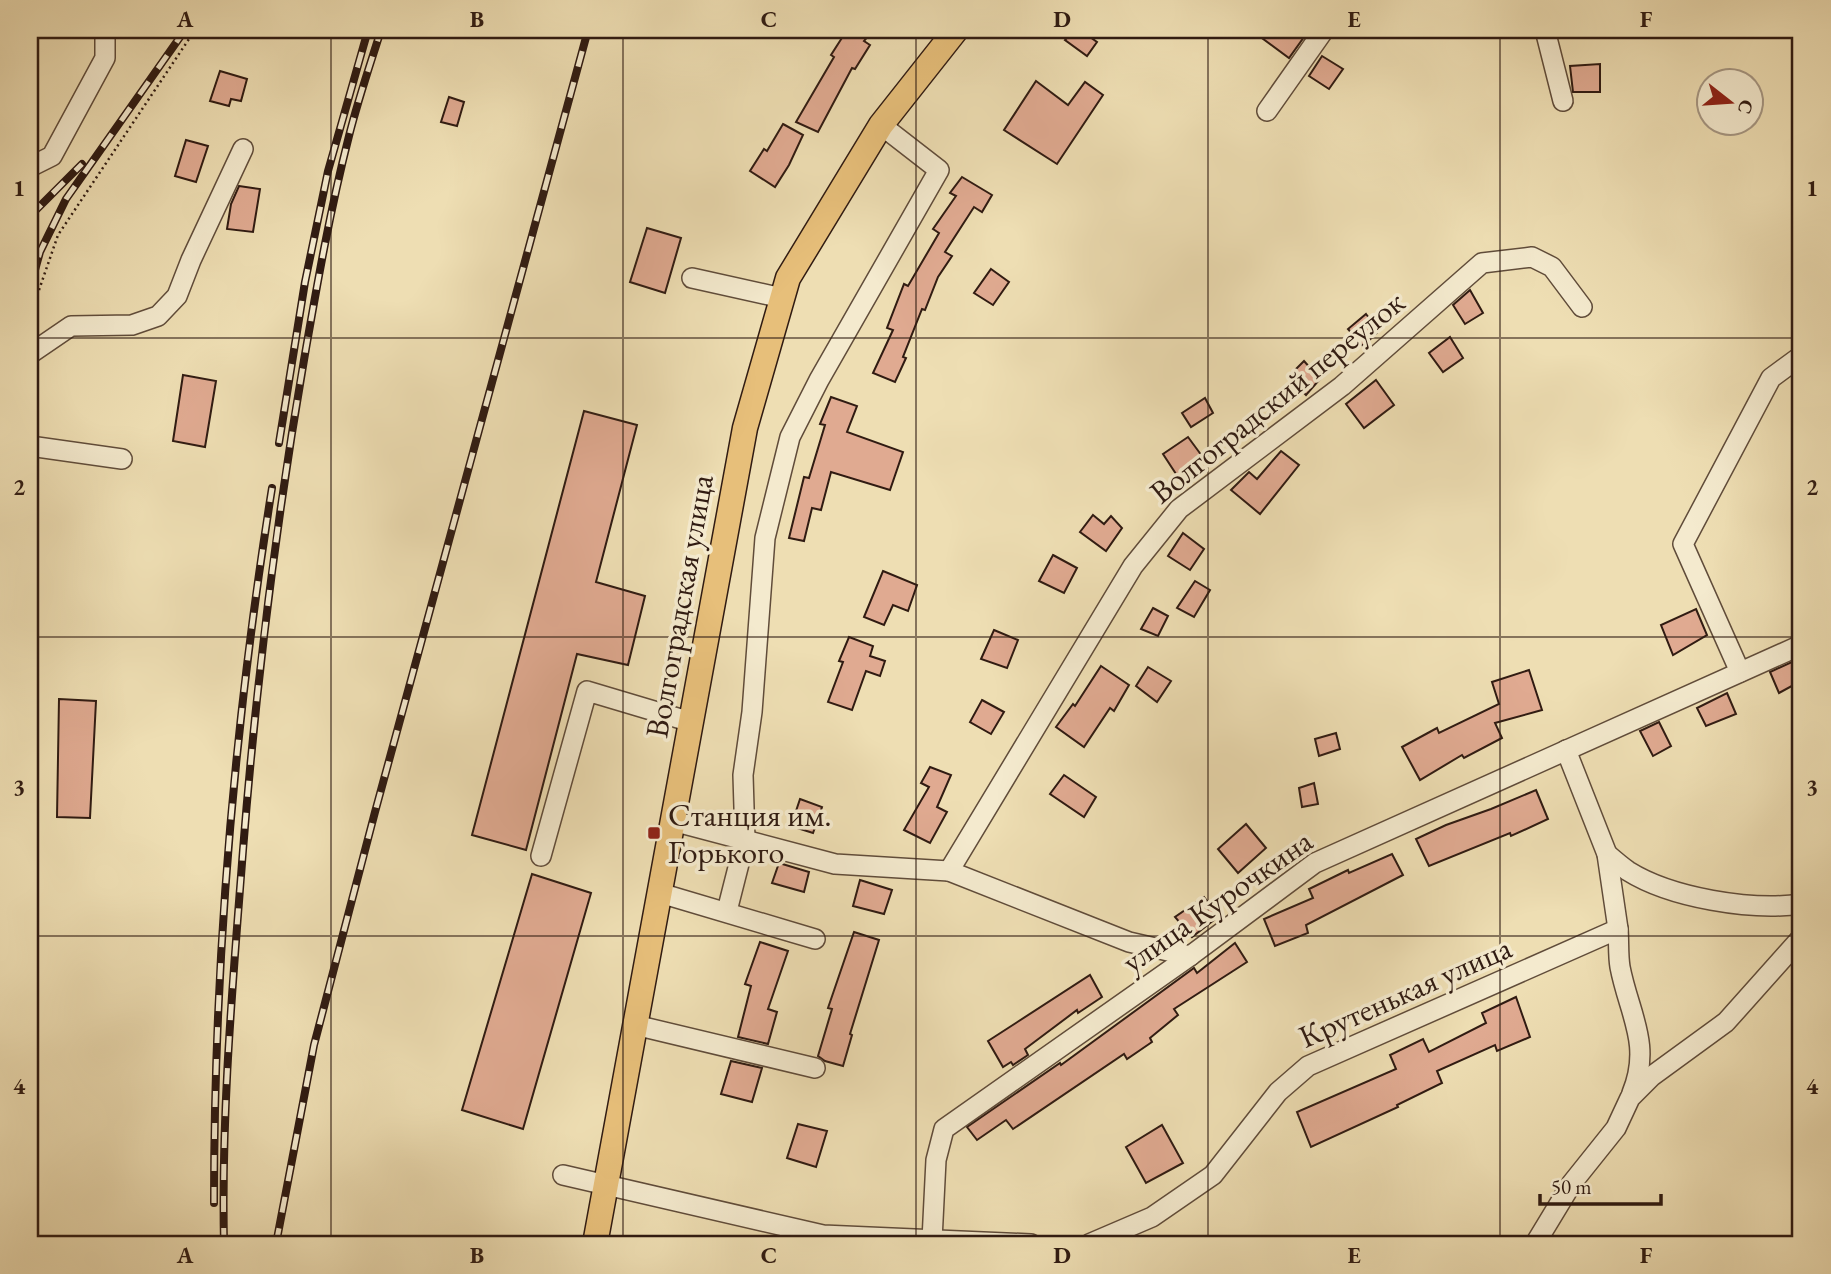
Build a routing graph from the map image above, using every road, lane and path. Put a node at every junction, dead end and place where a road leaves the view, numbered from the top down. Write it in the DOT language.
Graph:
graph roads {
  1 [pos="105,30"];
  2 [pos="195,30"];
  3 [pos="956,30"];
  4 [pos="1324,30"];
  5 [pos="1545,30"];
  6 [pos="1563,101"];
  7 [pos="1267,111"];
  8 [pos="881,125"];
  9 [pos="243,149"];
  10 [pos="30,167"];
  11 [pos="692,278"];
  12 [pos="782,298"];
  13 [pos="1582,307"];
  14 [pos="30,316"];
  15 [pos="30,354"];
  16 [pos="1801,356"];
  17 [pos="30,446"];
  18 [pos="122,459"];
  19 [pos="1801,645"];
  20 [pos="1740,672"];
  21 [pos="691,722"];
  22 [pos="1566,750"];
  23 [pos="673,821"];
  24 [pos="745,840"];
  25 [pos="1607,854"];
  26 [pos="541,856"];
  27 [pos="949,871"];
  28 [pos="660,893"];
  29 [pos="1801,904"];
  30 [pos="727,911"];
  31 [pos="1618,929"];
  32 [pos="1801,938"];
  33 [pos="816,939"];
  34 [pos="1190,956"];
  35 [pos="635,1025"];
  36 [pos="815,1068"];
  37 [pos="1630,1098"];
  38 [pos="563,1175"];
  39 [pos="606,1185"];
  40 [pos="932,1240"];
  41 [pos="595,1244"];
  42 [pos="1031,1244"];
  43 [pos="1089,1244"];
  44 [pos="1535,1244"];
  1 -- 10 [label="street"];
  2 -- 14 [label="path"];
  3 -- 8 [label="main road, Волгоградская улица"];
  4 -- 7 [label="street"];
  5 -- 6 [label="street"];
  8 -- 12 [label="main road, Волгоградская улица"];
  8 -- 24 [label="street"];
  9 -- 15 [label="street"];
  11 -- 12 [label="street"];
  12 -- 21 [label="main road, Волгоградская улица"];
  13 -- 27 [label="street, Волгоградский переулок"];
  16 -- 20 [label="street"];
  17 -- 18 [label="street"];
  19 -- 20 [label="street, улица Курочкина"];
  20 -- 22 [label="street, улица Курочкина"];
  21 -- 23 [label="main road, Волгоградская улица"];
  21 -- 26 [label="street"];
  22 -- 25 [label="street"];
  22 -- 34 [label="street, улица Курочкина"];
  23 -- 24 [label="street"];
  23 -- 28 [label="main road, Волгоградская улица"];
  24 -- 27 [label="street"];
  24 -- 30 [label="street"];
  25 -- 29 [label="street"];
  25 -- 31 [label="street"];
  27 -- 34 [label="street"];
  28 -- 30 [label="street"];
  28 -- 35 [label="main road, Волгоградская улица"];
  30 -- 33 [label="street"];
  31 -- 37 [label="street"];
  31 -- 43 [label="street, Крутенькая улица"];
  32 -- 37 [label="street"];
  34 -- 40 [label="street, улица Курочкина"];
  35 -- 36 [label="street"];
  35 -- 39 [label="main road, Волгоградская улица"];
  37 -- 44 [label="street"];
  38 -- 39 [label="street"];
  39 -- 40 [label="street"];
  39 -- 41 [label="main road, Волгоградская улица"];
  40 -- 42 [label="street"];
}
